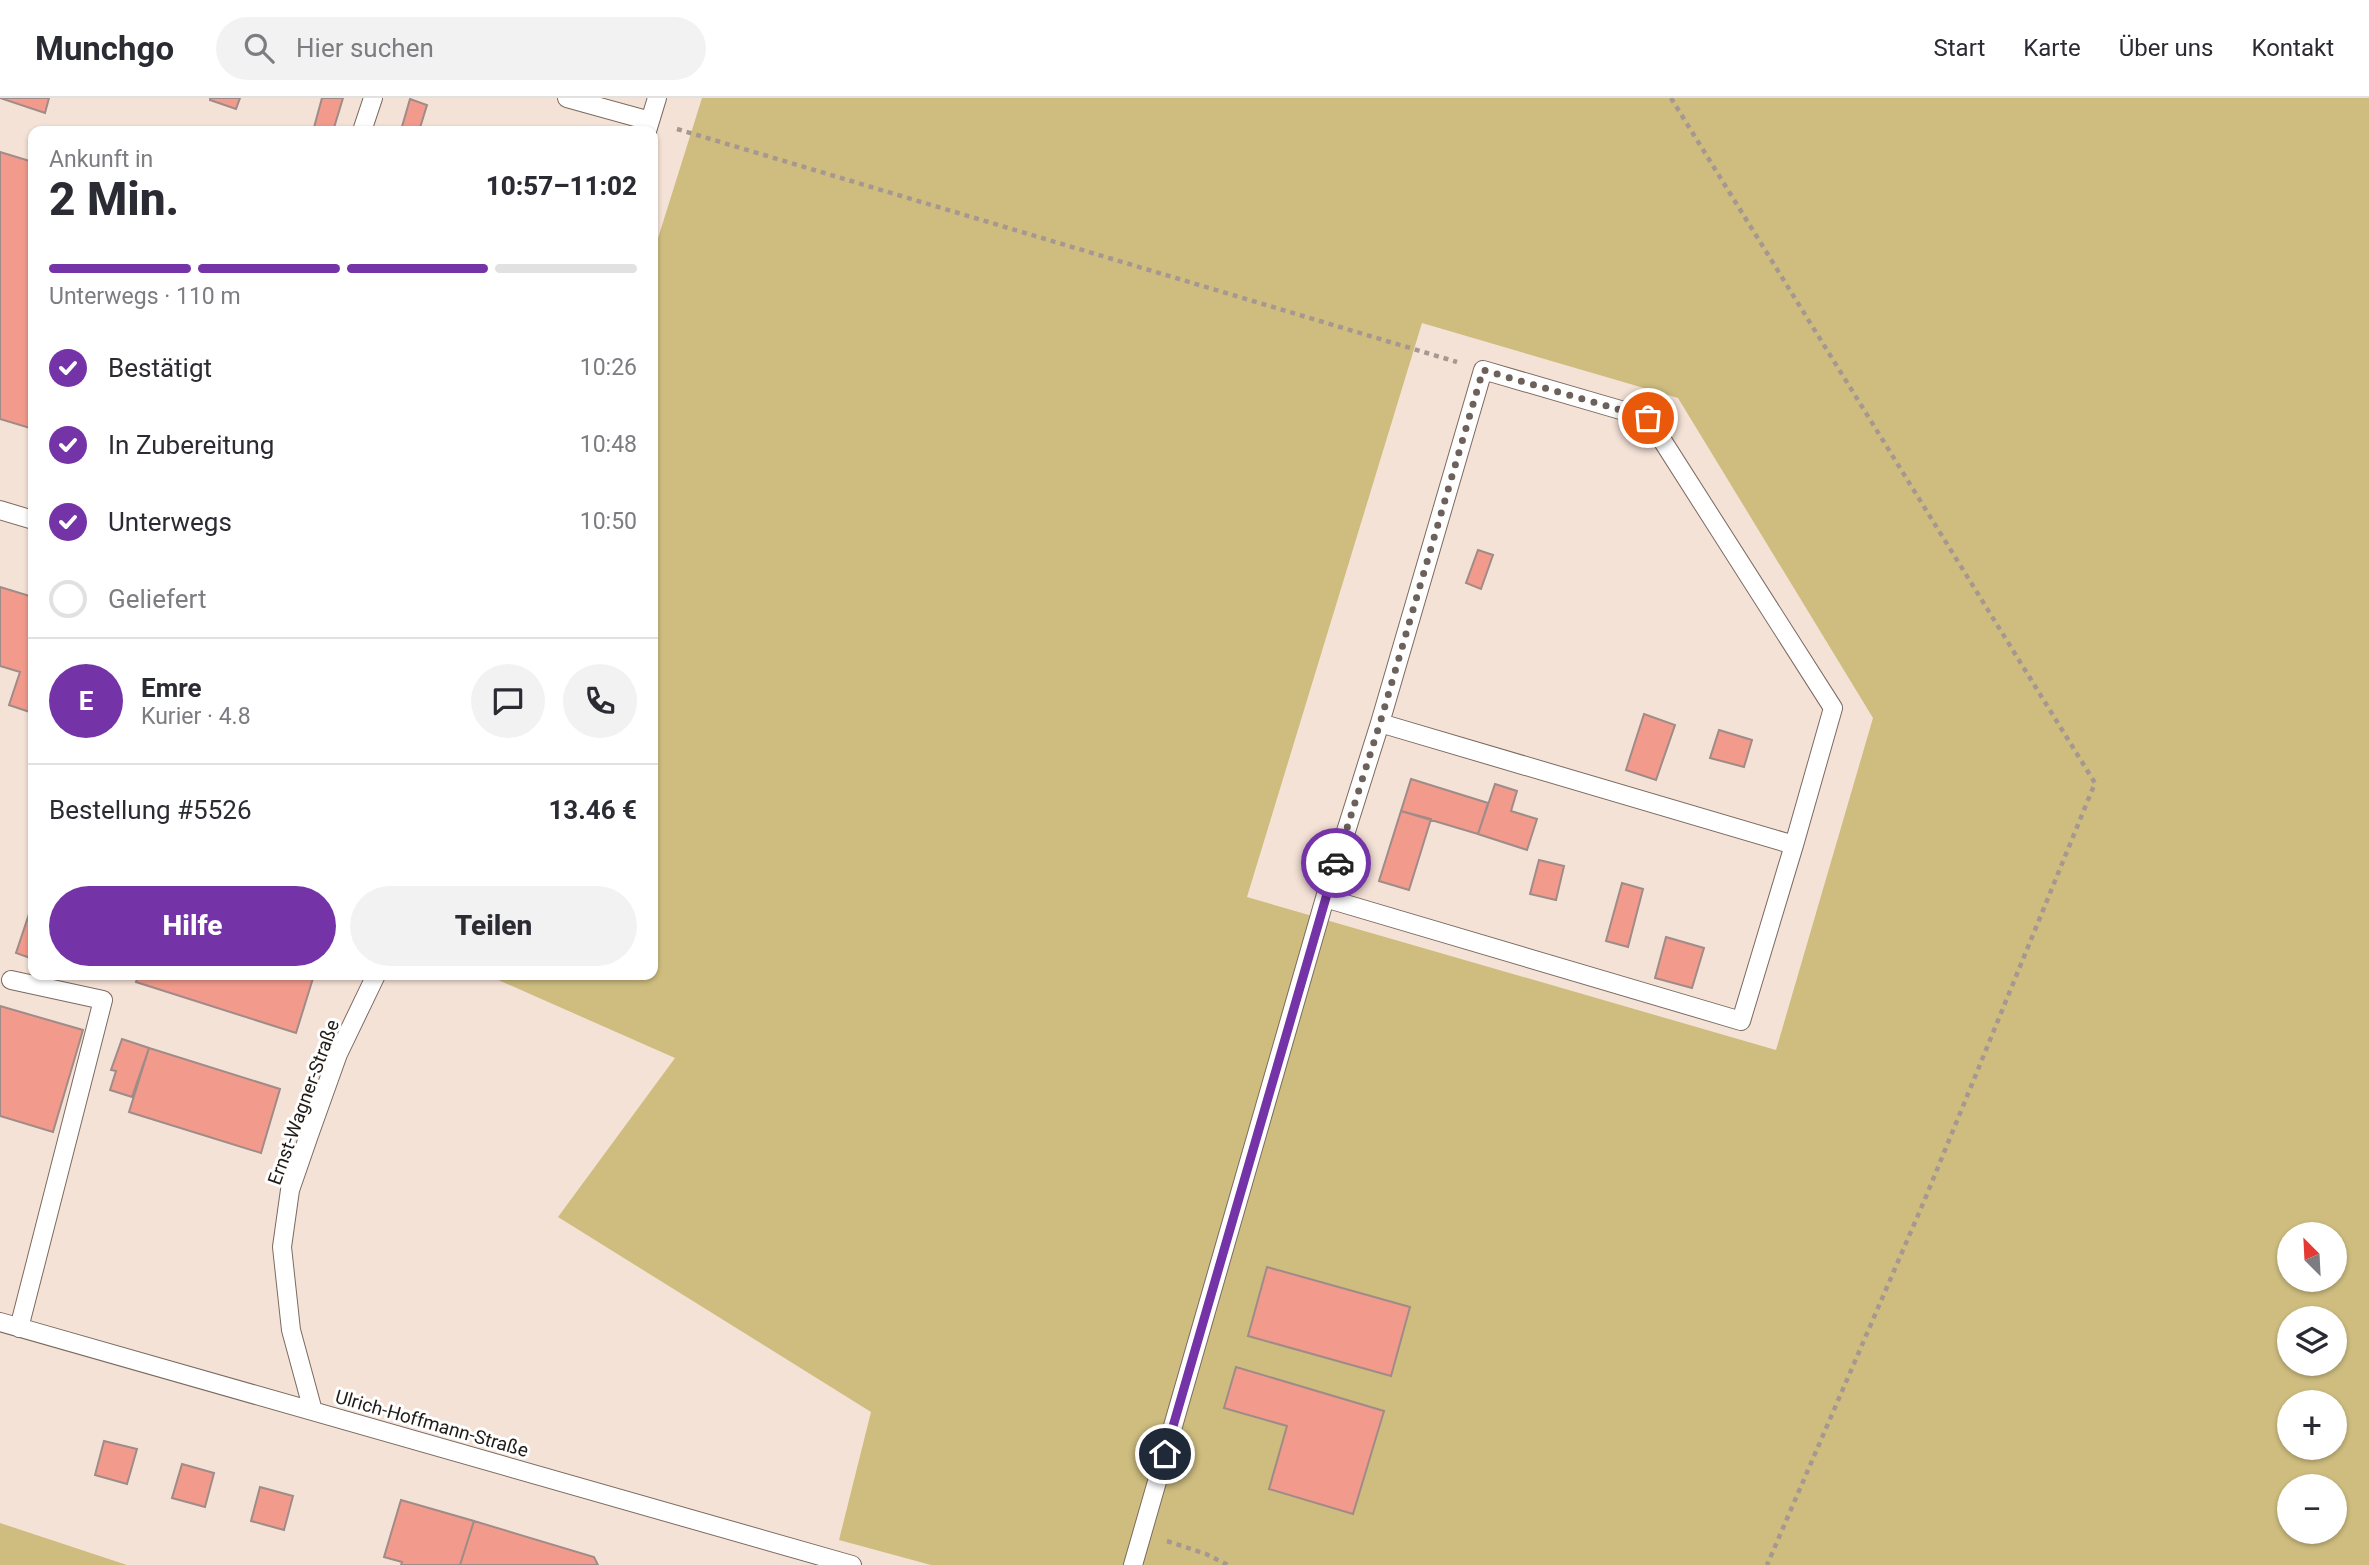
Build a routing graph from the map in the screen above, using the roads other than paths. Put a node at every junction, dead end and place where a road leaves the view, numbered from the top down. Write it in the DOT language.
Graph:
graph roads {
  1 [pos="373,98"];
  2 [pos="567,98"];
  3 [pos="657,98"];
  4 [pos="364,126"];
  5 [pos="648,126"];
  6 [pos="0,510"];
  7 [pos="28,518"];
  8 [pos="1380,723"];
  9 [pos="1794,845"];
  10 [pos="1325,898"];
  11 [pos="11,980"];
  12 [pos="374,980"];
  13 [pos="5,1326"];
  14 [pos="313,1411"];
  15 [pos="852,1565"];
  16 [pos="1133,1565"];
  1 -- 4 [label="lane"];
  2 -- 5 [label="lane"];
  3 -- 5 [label="lane"];
  6 -- 7 [label="lane"];
  8 -- 9 [label="lane"];
  8 -- 9 [label="lane"];
  8 -- 10 [label="lane"];
  9 -- 10 [label="lane"];
  10 -- 16 [label="lane"];
  11 -- 13 [label="lane"];
  12 -- 14 [label="lane, Ernst-Wagner-Straße"];
  13 -- 14 [label="lane, Ulrich-Hoffmann-Straße"];
  14 -- 15 [label="lane, Ulrich-Hoffmann-Straße"];
}
